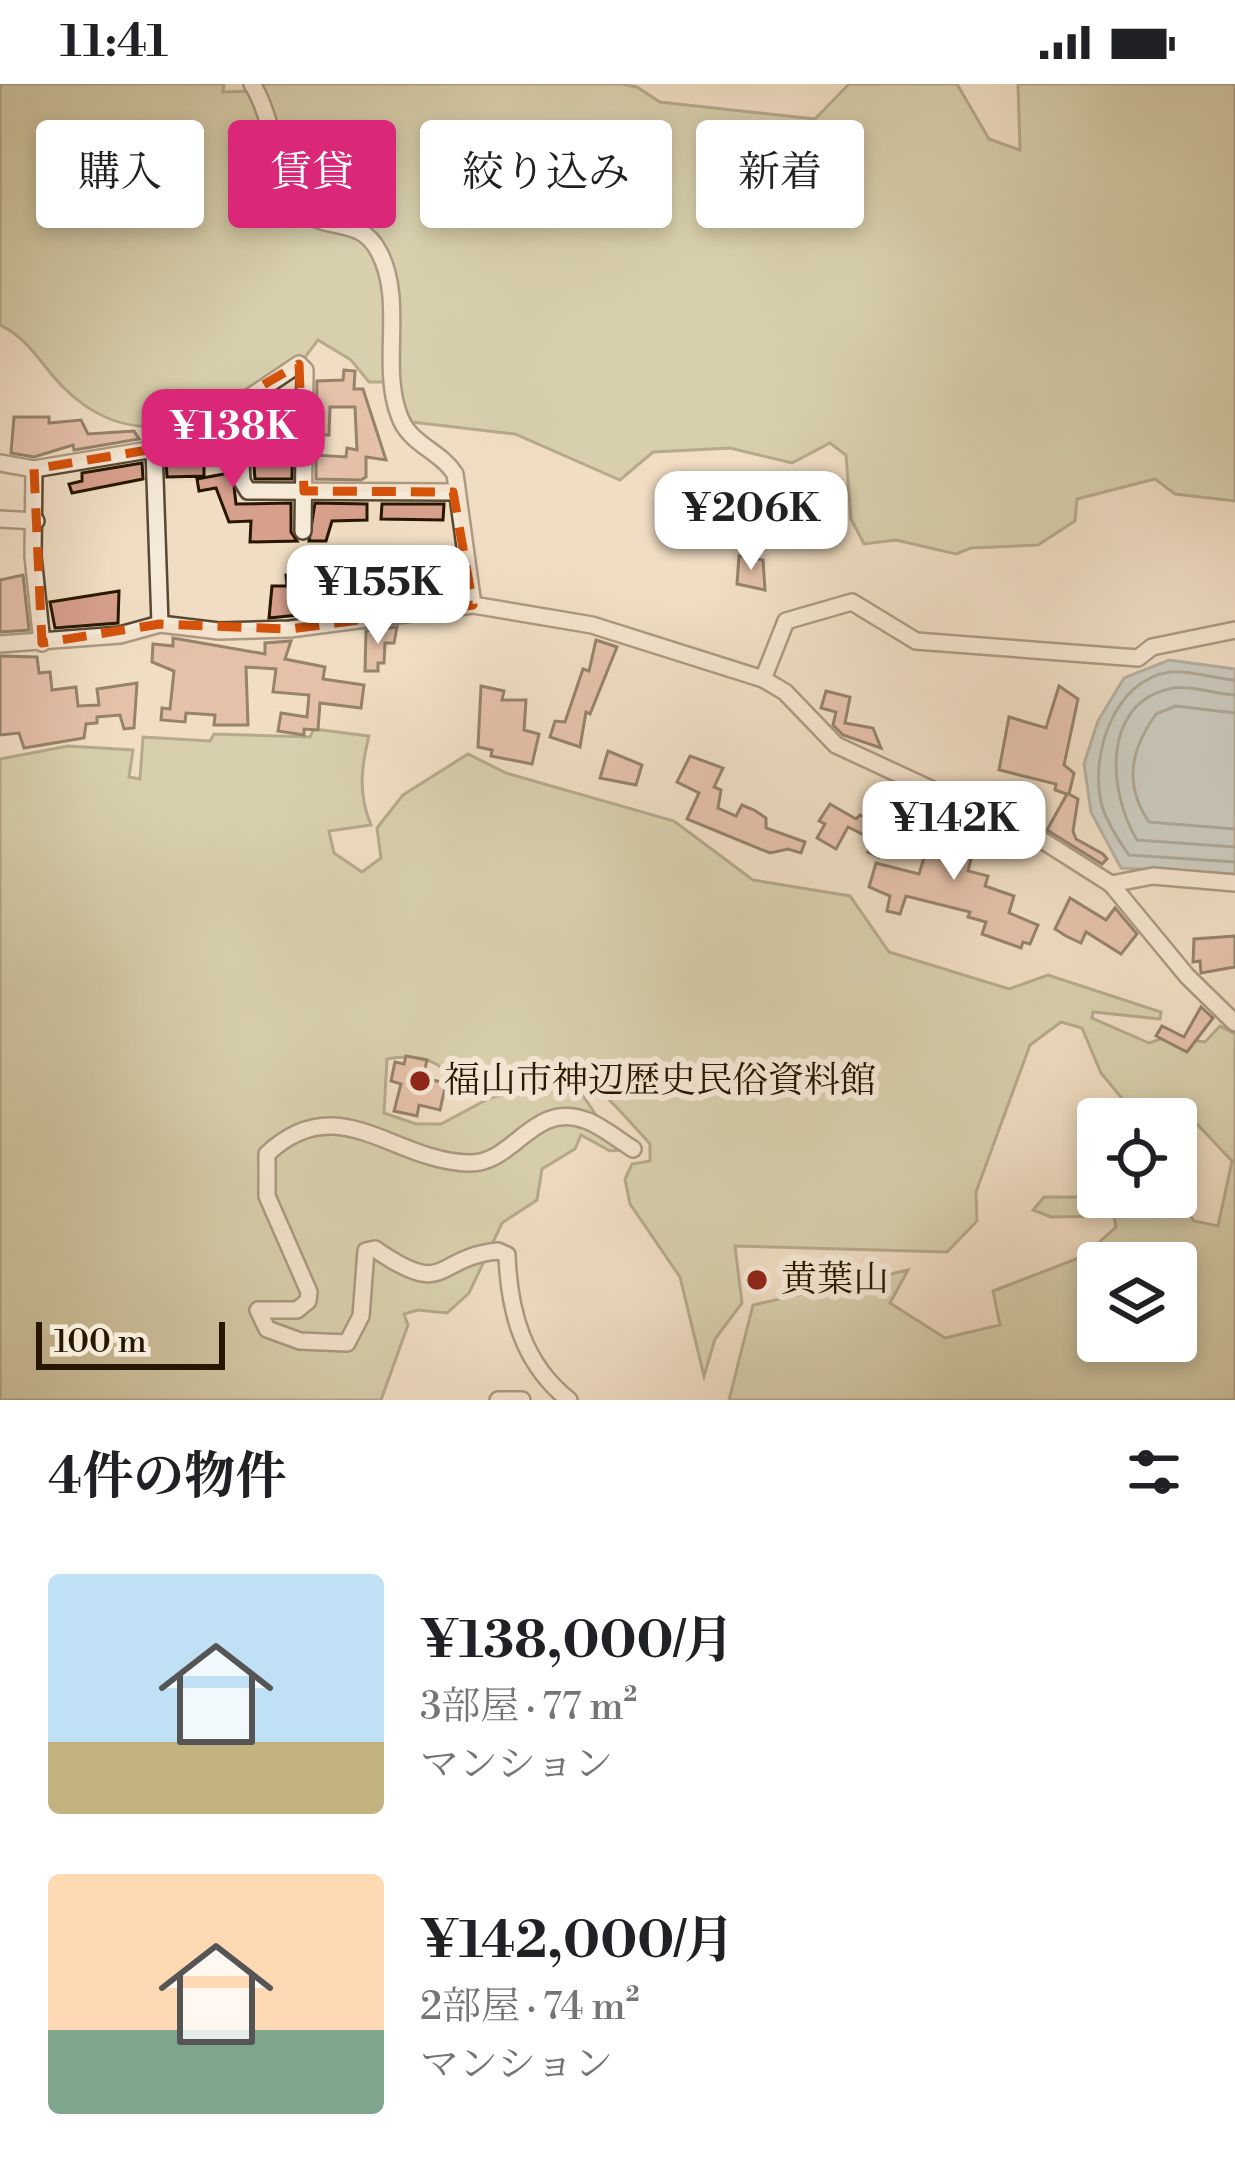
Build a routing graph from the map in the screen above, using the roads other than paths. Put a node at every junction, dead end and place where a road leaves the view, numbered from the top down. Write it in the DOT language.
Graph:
graph roads {
  1 [pos="251,84"];
  2 [pos="238,405"];
  3 [pos="154,449"];
  4 [pos="0,464"];
  5 [pos="34,469"];
  6 [pos="304,491"];
  7 [pos="454,493"];
  8 [pos="0,519"];
  9 [pos="36,521"];
  10 [pos="303,531"];
  11 [pos="473,605"];
  12 [pos="160,624"];
  13 [pos="1235,630"];
  14 [pos="42,643"];
  15 [pos="0,644"];
  16 [pos="763,679"];
  17 [pos="1235,883"];
  18 [pos="1111,884"];
  19 [pos="1235,1023"];
  20 [pos="633,1149"];
  21 [pos="498,1400"];
  22 [pos="522,1400"];
  23 [pos="569,1400"];
  1 -- 7 [label="street"];
  2 -- 3 [label="street"];
  2 -- 6 [label="street"];
  2 -- 6 [label="street"];
  3 -- 5 [label="street"];
  3 -- 12 [label="street"];
  4 -- 5 [label="street"];
  5 -- 9 [label="street"];
  6 -- 7 [label="street"];
  6 -- 10 [label="street"];
  7 -- 11 [label="street"];
  8 -- 9 [label="street"];
  9 -- 14 [label="street"];
  11 -- 12 [label="street"];
  11 -- 16 [label="street"];
  12 -- 14 [label="street"];
  13 -- 16 [label="street"];
  14 -- 15 [label="street"];
  16 -- 18 [label="street"];
  17 -- 18 [label="street"];
  18 -- 19 [label="street"];
  20 -- 23 [label="street"];
  21 -- 22 [label="street"];
}
